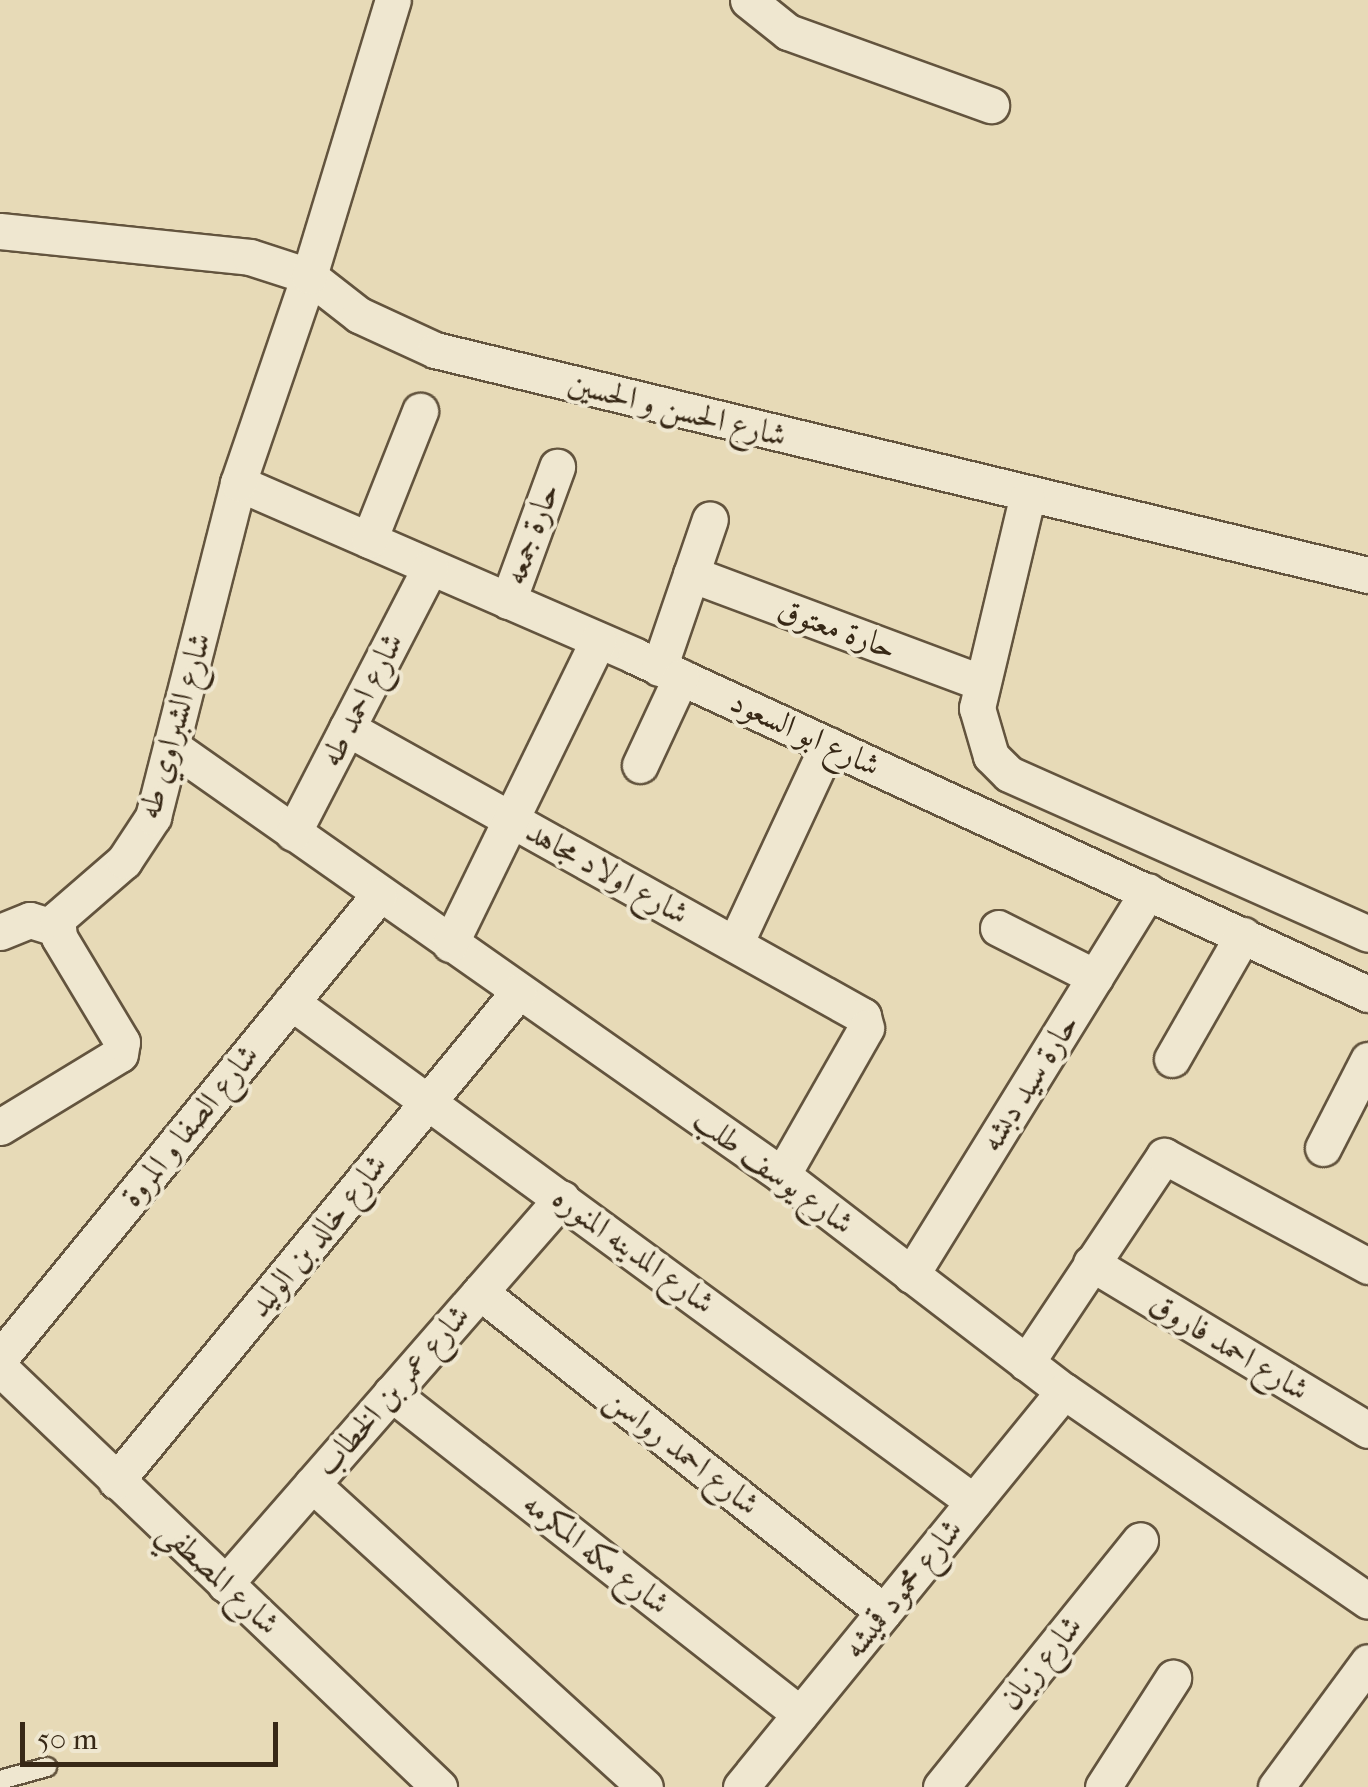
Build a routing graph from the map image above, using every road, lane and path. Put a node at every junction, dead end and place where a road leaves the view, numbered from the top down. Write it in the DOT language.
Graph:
graph roads {
  1 [pos="393,0"];
  2 [pos="748,0"];
  3 [pos="991,105"];
  4 [pos="0,232"];
  5 [pos="310,276"];
  6 [pos="420,411"];
  7 [pos="557,468"];
  8 [pos="238,483"];
  9 [pos="1028,498"];
  10 [pos="710,520"];
  11 [pos="369,540"];
  12 [pos="430,567"];
  13 [pos="691,574"];
  14 [pos="1368,575"];
  15 [pos="508,601"];
  16 [pos="598,640"];
  17 [pos="670,672"];
  18 [pos="982,683"];
  19 [pos="347,728"];
  20 [pos="828,745"];
  21 [pos="174,748"];
  22 [pos="640,766"];
  23 [pos="510,819"];
  24 [pos="292,833"];
  25 [pos="1148,891"];
  26 [pos="379,895"];
  27 [pos="56,928"];
  28 [pos="998,928"];
  29 [pos="0,932"];
  30 [pos="1368,934"];
  31 [pos="1243,935"];
  32 [pos="450,944"];
  33 [pos="735,944"];
  34 [pos="1095,977"];
  35 [pos="519,991"];
  36 [pos="1368,994"];
  37 [pos="291,1002"];
  38 [pos="1172,1060"];
  39 [pos="1368,1060"];
  40 [pos="430,1100"];
  41 [pos="0,1127"];
  42 [pos="1323,1148"];
  43 [pos="782,1175"];
  44 [pos="562,1198"];
  45 [pos="1091,1263"];
  46 [pos="1368,1266"];
  47 [pos="911,1275"];
  48 [pos="480,1292"];
  49 [pos="0,1358"];
  50 [pos="1026,1362"];
  51 [pos="0,1368"];
  52 [pos="1064,1391"];
  53 [pos="391,1394"];
  54 [pos="1368,1430"];
  55 [pos="116,1481"];
  56 [pos="312,1484"];
  57 [pos="974,1502"];
  58 [pos="1140,1540"];
  59 [pos="225,1584"];
  60 [pos="1368,1601"];
  61 [pos="884,1612"];
  62 [pos="1368,1662"];
  63 [pos="1173,1678"];
  64 [pos="800,1714"];
  65 [pos="47,1767"];
  66 [pos="0,1780"];
  67 [pos="439,1787"];
  68 [pos="645,1787"];
  69 [pos="741,1787"];
  70 [pos="941,1787"];
  71 [pos="1103,1787"];
  72 [pos="1276,1787"];
  1 -- 5 [label="street, شارع الشبراوي طه"];
  2 -- 3 [label="street"];
  4 -- 5 [label="street, شارع الحسن و الحسين"];
  5 -- 8 [label="street, شارع الشبراوي طه"];
  5 -- 9 [label="street, شارع الحسن و الحسين"];
  6 -- 11 [label="street"];
  7 -- 15 [label="street, حارة جمعه"];
  8 -- 11 [label="street, شارع ابو السعود"];
  8 -- 21 [label="street, شارع الشبراوي طه"];
  9 -- 14 [label="street, شارع الحسن و الحسين"];
  9 -- 18 [label="street"];
  10 -- 13 [label="street"];
  11 -- 12 [label="street, شارع ابو السعود"];
  12 -- 15 [label="street, شارع ابو السعود"];
  12 -- 19 [label="street, شارع احمد طه"];
  13 -- 17 [label="street"];
  13 -- 18 [label="street, حارة معتوق"];
  15 -- 16 [label="street, شارع ابو السعود"];
  16 -- 17 [label="street, شارع ابو السعود"];
  16 -- 23 [label="street"];
  17 -- 20 [label="street, شارع ابو السعود"];
  17 -- 22 [label="street"];
  18 -- 30 [label="street"];
  19 -- 23 [label="street, شارع اولاد مجاهد"];
  19 -- 24 [label="street, شارع احمد طه"];
  20 -- 25 [label="street, شارع ابو السعود"];
  20 -- 33 [label="street"];
  21 -- 24 [label="street, شارع يوسف طلب"];
  21 -- 27 [label="street, شارع الشبراوي طه"];
  23 -- 32 [label="street"];
  23 -- 33 [label="street, شارع اولاد مجاهد"];
  24 -- 26 [label="street, شارع يوسف طلب"];
  25 -- 31 [label="street, شارع ابو السعود"];
  25 -- 34 [label="street, حارة سيد دبشه"];
  26 -- 32 [label="street, شارع يوسف طلب"];
  26 -- 37 [label="street, شارع الصفا و المروة"];
  27 -- 29 [label="street"];
  27 -- 41 [label="street"];
  28 -- 34 [label="street"];
  31 -- 36 [label="street, شارع ابو السعود"];
  31 -- 38 [label="street"];
  32 -- 35 [label="street, شارع يوسف طلب"];
  33 -- 43 [label="street, شارع اولاد مجاهد"];
  34 -- 47 [label="street, حارة سيد دبشه"];
  35 -- 40 [label="street, شارع خالد بن الوليد"];
  35 -- 43 [label="street, شارع يوسف طلب"];
  37 -- 40 [label="street, شارع المدينه المنوره"];
  37 -- 49 [label="street, شارع الصفا و المروة"];
  39 -- 42 [label="street"];
  40 -- 44 [label="street, شارع المدينه المنوره"];
  40 -- 55 [label="street, شارع خالد بن الوليد"];
  43 -- 47 [label="street, شارع يوسف طلب"];
  44 -- 48 [label="street, شارع عمر بن الخطاب"];
  44 -- 57 [label="street, شارع المدينه المنوره"];
  45 -- 46 [label="street"];
  45 -- 50 [label="street"];
  45 -- 54 [label="street, شارع احمد فاروق"];
  47 -- 50 [label="street, شارع يوسف طلب"];
  48 -- 53 [label="street, شارع عمر بن الخطاب"];
  48 -- 61 [label="street, شارع احمد رواسن"];
  50 -- 52 [label="street, شارع يوسف طلب"];
  51 -- 55 [label="street, شارع المصطفي"];
  52 -- 57 [label="street, شارع محمود قميشه"];
  52 -- 60 [label="street, شارع يوسف طلب"];
  53 -- 56 [label="street, شارع عمر بن الخطاب"];
  53 -- 64 [label="street, شارع مكه المكرمه"];
  55 -- 59 [label="street, شارع المصطفي"];
  56 -- 59 [label="street, شارع عمر بن الخطاب"];
  56 -- 68 [label="street"];
  57 -- 61 [label="street, شارع محمود قميشه"];
  58 -- 70 [label="street, شارع زيان"];
  59 -- 67 [label="street, شارع المصطفي"];
  61 -- 64 [label="street, شارع محمود قميشه"];
  62 -- 72 [label="street"];
  63 -- 71 [label="street"];
  64 -- 69 [label="street, شارع محمود قميشه"];
  65 -- 66 [label="lane"];
}
